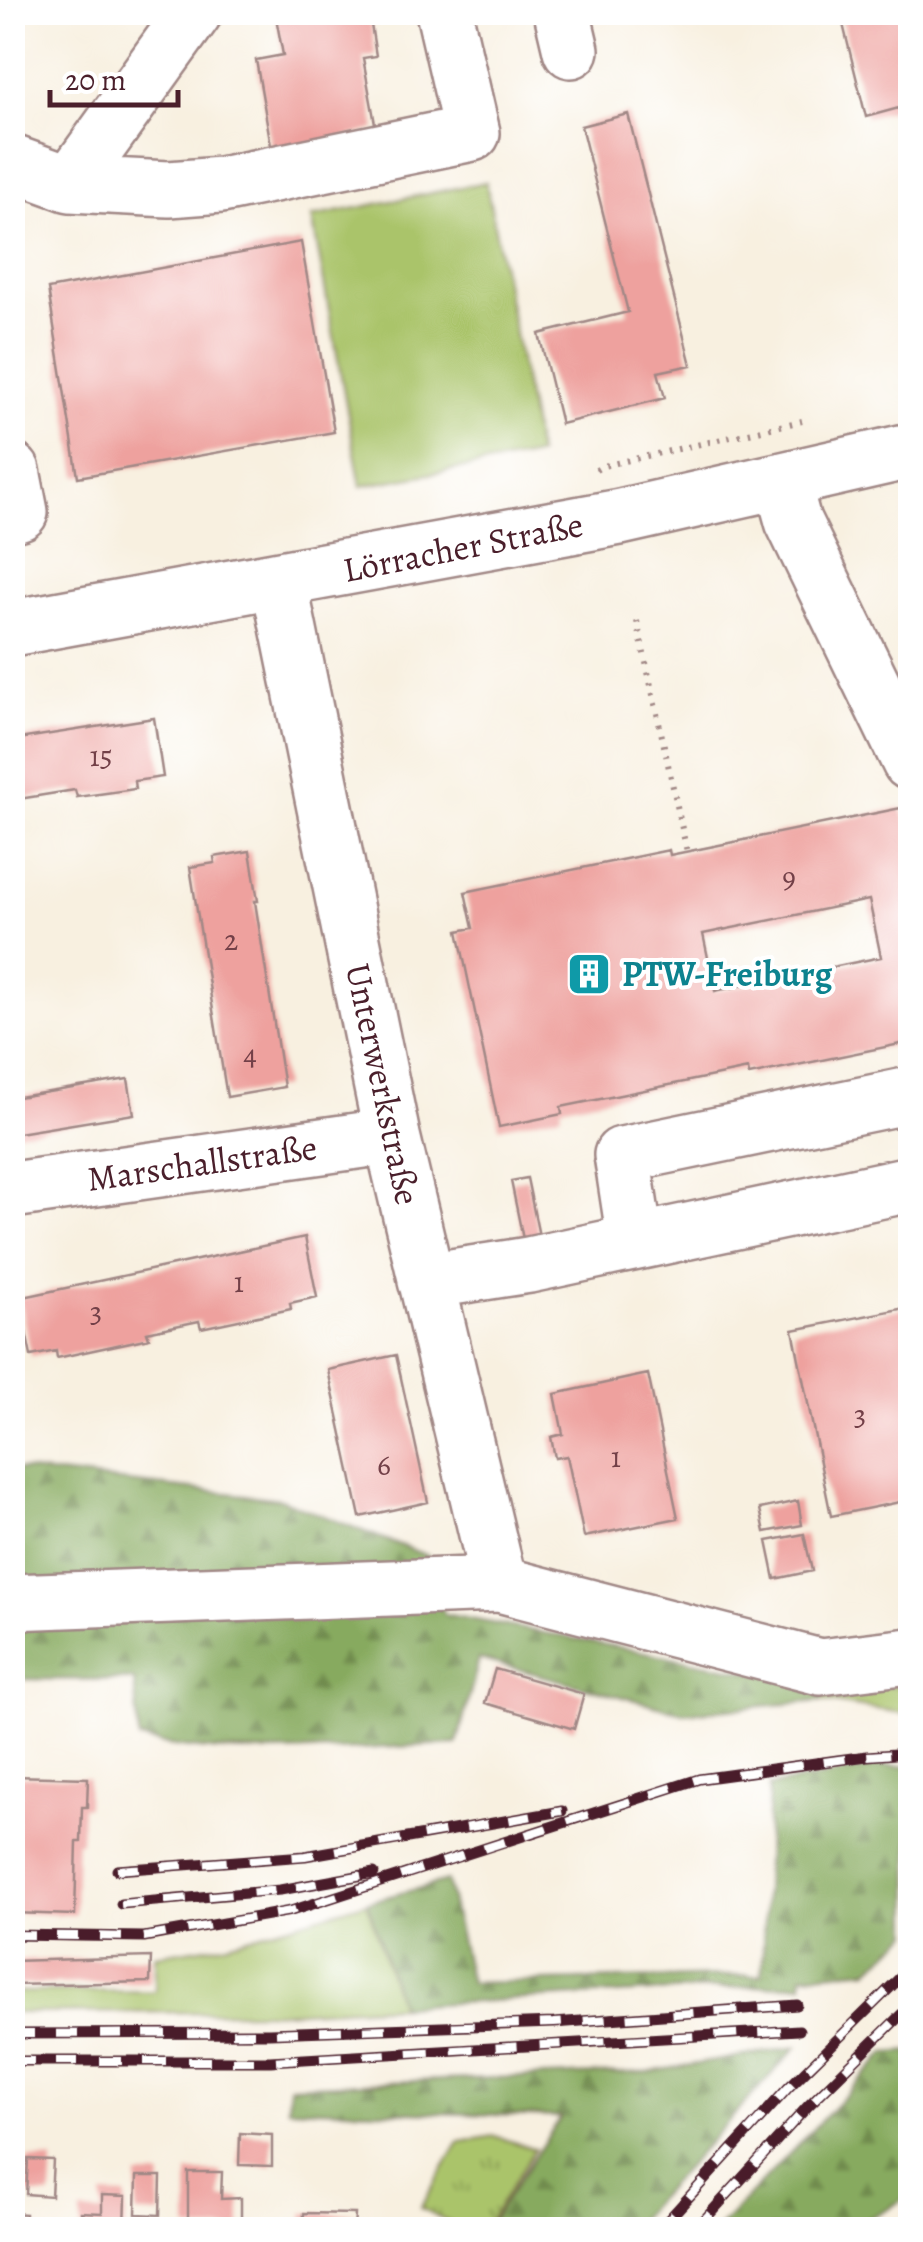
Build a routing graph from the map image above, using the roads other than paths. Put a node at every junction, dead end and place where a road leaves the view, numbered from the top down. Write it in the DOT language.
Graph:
graph roads {
  1 [pos="194,12"];
  2 [pos="444,12"];
  3 [pos="12,163"];
  4 [pos="70,184"];
  5 [pos="910,451"];
  6 [pos="12,471"];
  7 [pos="782,481"];
  8 [pos="12,514"];
  9 [pos="278,582"];
  10 [pos="12,628"];
  11 [pos="910,762"];
  12 [pos="910,1095"];
  13 [pos="392,1136"];
  14 [pos="910,1184"];
  15 [pos="12,1190"];
  16 [pos="635,1240"];
  17 [pos="426,1281"];
  18 [pos="499,1584"];
  19 [pos="12,1602"];
  20 [pos="910,1656"];
  1 -- 4 [label="street"];
  2 -- 4 [label="street"];
  3 -- 4 [label="street"];
  5 -- 7 [label="street, Lörracher Straße"];
  6 -- 8 [label="street"];
  7 -- 9 [label="street, Lörracher Straße"];
  7 -- 11 [label="street"];
  9 -- 10 [label="street, Lörracher Straße"];
  9 -- 13 [label="street, Unterwerkstraße"];
  12 -- 16 [label="street"];
  13 -- 15 [label="street, Marschallstraße"];
  13 -- 17 [label="street, Unterwerkstraße"];
  14 -- 16 [label="street"];
  16 -- 17 [label="street"];
  17 -- 18 [label="street, Unterwerkstraße"];
  18 -- 19 [label="street"];
  18 -- 20 [label="street"];
}
